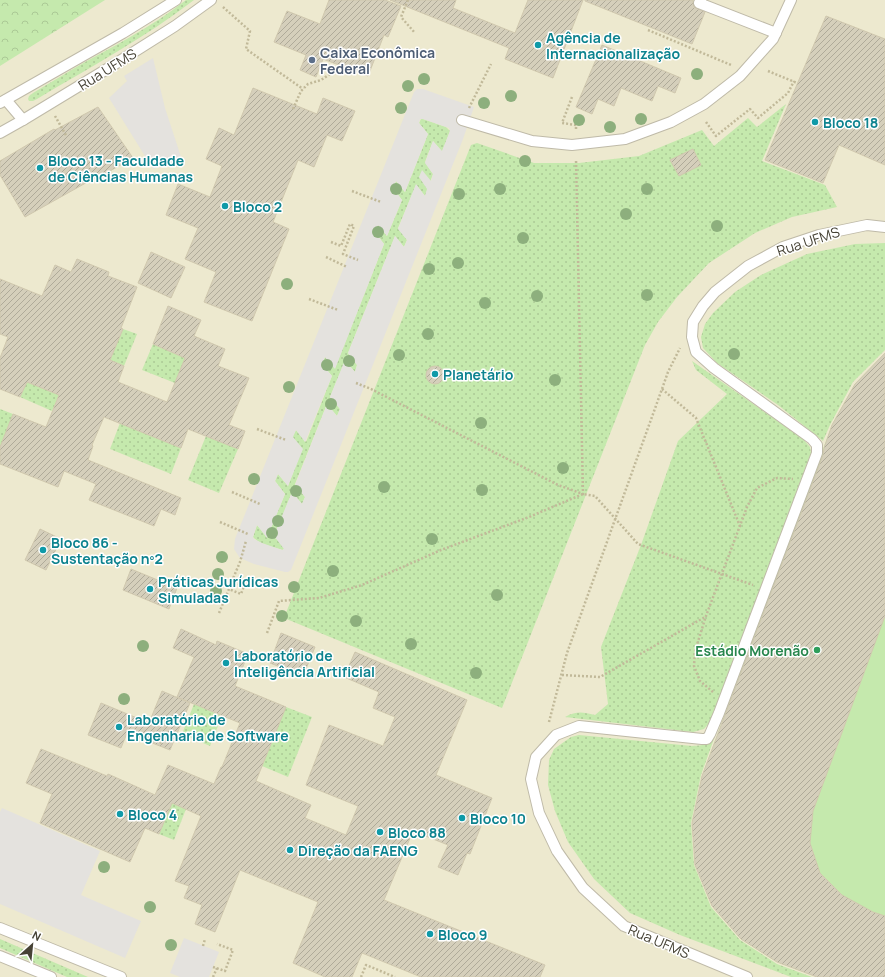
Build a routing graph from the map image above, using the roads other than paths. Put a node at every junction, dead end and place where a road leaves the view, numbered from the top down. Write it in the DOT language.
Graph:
graph roads {
  1 [pos="176,0"];
  2 [pos="211,0"];
  3 [pos="701,0"];
  4 [pos="791,0"];
  5 [pos="776,33"];
  6 [pos="3,101"];
  7 [pos="24,120"];
  8 [pos="462,120"];
  9 [pos="0,133"];
  10 [pos="885,227"];
  11 [pos="0,928"];
  12 [pos="0,956"];
  13 [pos="51,977"];
  14 [pos="121,977"];
  15 [pos="747,977"];
  1 -- 6 [label="lane, Rua UFMS"];
  2 -- 7 [label="lane, Rua UFMS"];
  3 -- 5 [label="lane"];
  4 -- 5 [label="lane"];
  5 -- 8 [label="lane"];
  6 -- 7 [label="lane"];
  7 -- 9 [label="lane, Rua UFMS"];
  10 -- 15 [label="lane, Rua UFMS"];
  11 -- 14 [label="lane"];
  12 -- 13 [label="lane"];
}
